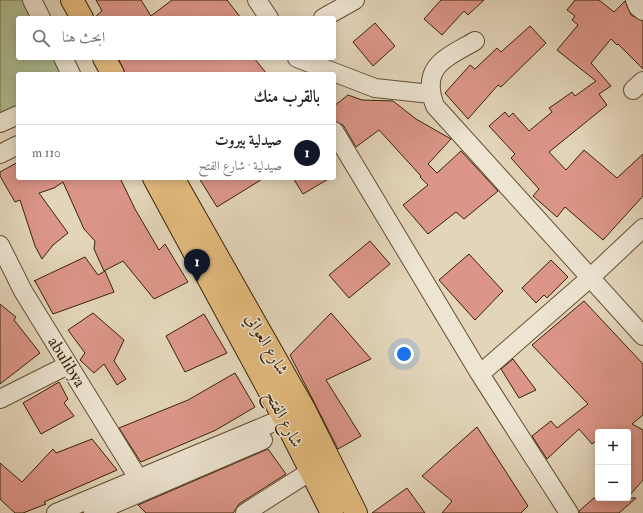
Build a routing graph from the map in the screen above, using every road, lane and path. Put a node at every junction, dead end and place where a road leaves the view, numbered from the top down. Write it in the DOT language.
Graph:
graph roads {
  1 [pos="32,0"];
  2 [pos="59,0"];
  3 [pos="72,0"];
  4 [pos="257,0"];
  5 [pos="355,0"];
  6 [pos="635,0"];
  7 [pos="643,11"];
  8 [pos="40,16"];
  9 [pos="68,16"];
  10 [pos="81,16"];
  11 [pos="268,16"];
  12 [pos="327,16"];
  13 [pos="475,41"];
  14 [pos="64,60"];
  15 [pos="91,60"];
  16 [pos="105,60"];
  17 [pos="297,60"];
  18 [pos="301,60"];
  19 [pos="70,72"];
  20 [pos="97,72"];
  21 [pos="112,72"];
  22 [pos="301,72"];
  23 [pos="333,72"];
  24 [pos="336,73"];
  25 [pos="431,94"];
  26 [pos="8,121"];
  27 [pos="336,134"];
  28 [pos="0,140"];
  29 [pos="16,146"];
  30 [pos="0,154"];
  31 [pos="155,180"];
  32 [pos="174,180"];
  33 [pos="643,228"];
  34 [pos="0,245"];
  35 [pos="591,277"];
  36 [pos="643,336"];
  37 [pos="68,365"];
  38 [pos="480,374"];
  39 [pos="0,399"];
  40 [pos="307,415"];
  41 [pos="287,423"];
  42 [pos="310,471"];
  43 [pos="138,478"];
  44 [pos="127,507"];
  45 [pos="56,513"];
  46 [pos="93,513"];
  47 [pos="245,513"];
  48 [pos="332,513"];
  49 [pos="356,513"];
  50 [pos="569,513"];
  1 -- 8 [label="street"];
  2 -- 9 [label="main road"];
  3 -- 10 [label="main road"];
  4 -- 11 [label="street"];
  5 -- 12 [label="street"];
  6 -- 7 [label="street"];
  13 -- 25 [label="street"];
  14 -- 19 [label="street"];
  15 -- 20 [label="main road"];
  16 -- 21 [label="main road"];
  17 -- 22 [label="street"];
  18 -- 23 [label="street"];
  24 -- 25 [label="street"];
  25 -- 35 [label="street"];
  26 -- 28 [label="street"];
  27 -- 38 [label="street"];
  29 -- 30 [label="street"];
  31 -- 41 [label="main road, شارع الفتح"];
  32 -- 40 [label="main road, شارع العواتي"];
  33 -- 35 [label="street"];
  34 -- 37 [label="street, abulibya"];
  35 -- 36 [label="street"];
  35 -- 38 [label="street"];
  37 -- 39 [label="street"];
  37 -- 43 [label="street, abulibya"];
  38 -- 50 [label="street"];
  40 -- 41 [label="street"];
  40 -- 49 [label="main road, شارع العواتي"];
  41 -- 42 [label="main road, شارع الفتح"];
  41 -- 43 [label="street"];
  41 -- 44 [label="street"];
  42 -- 47 [label="street"];
  42 -- 48 [label="main road, شارع الفتح"];
  43 -- 45 [label="street"];
  44 -- 46 [label="street"];
}
